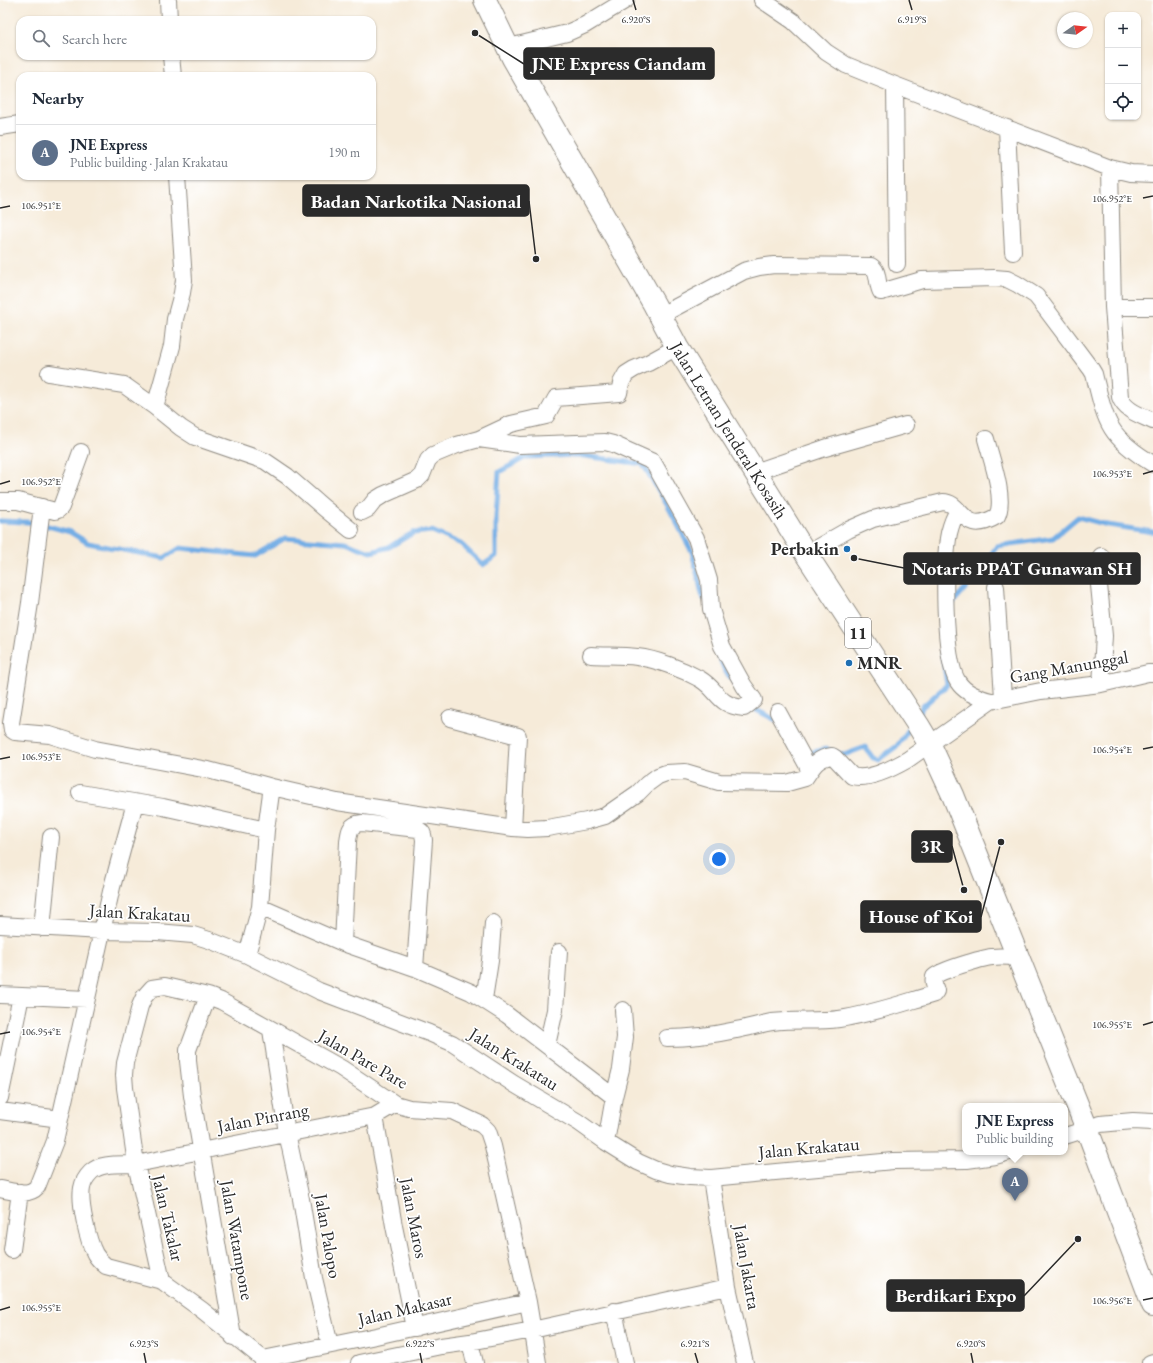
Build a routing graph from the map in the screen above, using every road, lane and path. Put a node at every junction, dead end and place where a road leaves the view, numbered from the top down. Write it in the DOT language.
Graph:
graph roads {
  1 [pos="168,0"];
  2 [pos="485,0"];
  3 [pos="626,0"];
  4 [pos="762,0"];
  5 [pos="169,16"];
  6 [pos="509,46"];
  7 [pos="172,60"];
  8 [pos="173,72"];
  9 [pos="895,85"];
  10 [pos="16,125"];
  11 [pos="0,127"];
  12 [pos="1007,128"];
  13 [pos="1110,168"];
  14 [pos="1153,174"];
  15 [pos="177,180"];
  16 [pos="1013,252"];
  17 [pos="897,264"];
  18 [pos="1113,307"];
  19 [pos="1153,307"];
  20 [pos="661,315"];
  21 [pos="677,347"];
  22 [pos="49,373"];
  23 [pos="155,406"];
  24 [pos="1153,421"];
  25 [pos="906,425"];
  26 [pos="479,438"];
  27 [pos="986,439"];
  28 [pos="81,452"];
  29 [pos="1153,464"];
  30 [pos="755,472"];
  31 [pos="0,501"];
  32 [pos="42,507"];
  33 [pos="958,511"];
  34 [pos="362,512"];
  35 [pos="351,530"];
  36 [pos="806,554"];
  37 [pos="1101,556"];
  38 [pos="996,587"];
  39 [pos="591,655"];
  40 [pos="1153,673"];
  41 [pos="1101,684"];
  42 [pos="997,700"];
  43 [pos="778,712"];
  44 [pos="450,718"];
  45 [pos="930,745"];
  46 [pos="809,770"];
  47 [pos="80,793"];
  48 [pos="272,793"];
  49 [pos="135,803"];
  50 [pos="513,828"];
  51 [pos="266,830"];
  52 [pos="51,837"];
  53 [pos="260,907"];
  54 [pos="492,923"];
  55 [pos="0,925"];
  56 [pos="42,928"];
  57 [pos="102,931"];
  58 [pos="343,943"];
  59 [pos="559,952"];
  60 [pos="247,955"];
  61 [pos="1017,957"];
  62 [pos="415,968"];
  63 [pos="148,992"];
  64 [pos="0,995"];
  65 [pos="21,996"];
  66 [pos="208,996"];
  67 [pos="87,999"];
  68 [pos="484,999"];
  69 [pos="623,1010"];
  70 [pos="271,1030"];
  71 [pos="667,1038"];
  72 [pos="547,1045"];
  73 [pos="614,1097"];
  74 [pos="0,1098"];
  75 [pos="395,1104"];
  76 [pos="0,1111"];
  77 [pos="375,1116"];
  78 [pos="60,1120"];
  79 [pos="1153,1122"];
  80 [pos="1087,1130"];
  81 [pos="287,1133"];
  82 [pos="1068,1135"];
  83 [pos="606,1142"];
  84 [pos="201,1150"];
  85 [pos="998,1155"];
  86 [pos="136,1164"];
  87 [pos="711,1178"];
  88 [pos="0,1189"];
  89 [pos="20,1192"];
  90 [pos="12,1250"];
  91 [pos="162,1281"];
  92 [pos="728,1287"];
  93 [pos="1151,1295"];
  94 [pos="528,1302"];
  95 [pos="614,1312"];
  96 [pos="415,1328"];
  97 [pos="532,1330"];
  98 [pos="233,1337"];
  99 [pos="470,1342"];
  100 [pos="330,1345"];
  101 [pos="408,1358"];
  102 [pos="263,1361"];
  103 [pos="1153,1362"];
  104 [pos="358,1363"];
  105 [pos="474,1363"];
  106 [pos="538,1363"];
  107 [pos="625,1363"];
  108 [pos="745,1363"];
  109 [pos="1150,1363"];
  1 -- 5 [label="street"];
  2 -- 6 [label="highway, Jalan Letnan Jenderal Kosasih / 11"];
  3 -- 6 [label="street"];
  4 -- 9 [label="street"];
  6 -- 20 [label="highway, Jalan Letnan Jenderal Kosasih / 11"];
  7 -- 8 [label="street"];
  9 -- 12 [label="street"];
  9 -- 17 [label="street"];
  10 -- 11 [label="street"];
  12 -- 13 [label="street"];
  12 -- 16 [label="street"];
  13 -- 14 [label="street"];
  13 -- 18 [label="street"];
  15 -- 23 [label="street"];
  18 -- 19 [label="street"];
  18 -- 24 [label="street"];
  20 -- 21 [label="highway, Jalan Letnan Jenderal Kosasih / 11"];
  20 -- 29 [label="street"];
  21 -- 26 [label="street"];
  21 -- 30 [label="highway, Jalan Letnan Jenderal Kosasih / 11"];
  22 -- 23 [label="street"];
  23 -- 35 [label="street"];
  25 -- 30 [label="street"];
  26 -- 34 [label="street"];
  26 -- 39 [label="street"];
  27 -- 33 [label="street"];
  28 -- 32 [label="street"];
  30 -- 36 [label="highway, Jalan Letnan Jenderal Kosasih / 11"];
  31 -- 32 [label="street"];
  32 -- 50 [label="street"];
  33 -- 36 [label="street"];
  33 -- 42 [label="street"];
  36 -- 45 [label="highway, Jalan Letnan Jenderal Kosasih / 11"];
  37 -- 41 [label="street"];
  38 -- 42 [label="street"];
  40 -- 41 [label="street, Gang Manunggal"];
  41 -- 42 [label="street, Gang Manunggal"];
  42 -- 45 [label="street"];
  43 -- 46 [label="street"];
  44 -- 50 [label="street"];
  45 -- 46 [label="street"];
  45 -- 61 [label="highway, Jalan Letnan Jenderal Kosasih / 11"];
  46 -- 50 [label="street"];
  47 -- 49 [label="street"];
  48 -- 51 [label="street"];
  49 -- 51 [label="street"];
  49 -- 57 [label="street"];
  51 -- 53 [label="street"];
  52 -- 56 [label="street"];
  53 -- 58 [label="street"];
  53 -- 60 [label="street"];
  54 -- 68 [label="street"];
  55 -- 56 [label="street, Jalan Krakatau"];
  56 -- 57 [label="street, Jalan Krakatau"];
  57 -- 60 [label="street, Jalan Krakatau"];
  57 -- 67 [label="street"];
  58 -- 62 [label="street"];
  58 -- 62 [label="street"];
  59 -- 72 [label="street"];
  60 -- 83 [label="street, Jalan Krakatau"];
  61 -- 71 [label="street"];
  61 -- 80 [label="highway, Jalan Letnan Jenderal Kosasih / 11"];
  62 -- 68 [label="street"];
  63 -- 66 [label="street, Jalan Pare Pare"];
  63 -- 86 [label="street, Jalan Takalar"];
  64 -- 65 [label="street"];
  65 -- 67 [label="street"];
  65 -- 74 [label="street"];
  66 -- 70 [label="street, Jalan Pare Pare"];
  66 -- 84 [label="street, Jalan Watampone"];
  67 -- 78 [label="street"];
  68 -- 72 [label="street"];
  69 -- 73 [label="street"];
  70 -- 75 [label="street, Jalan Pare Pare"];
  70 -- 81 [label="street, Jalan Palopo"];
  72 -- 73 [label="street"];
  73 -- 83 [label="street"];
  75 -- 77 [label="street, Jalan Pinrang"];
  75 -- 94 [label="street, Jalan Pare Pare"];
  76 -- 78 [label="street"];
  77 -- 81 [label="street, Jalan Pinrang"];
  77 -- 96 [label="street, Jalan Maros"];
  78 -- 89 [label="street"];
  79 -- 80 [label="street"];
  80 -- 82 [label="street"];
  80 -- 93 [label="highway, Jalan Letnan Jenderal Kosasih / 11"];
  81 -- 84 [label="street, Jalan Pinrang"];
  81 -- 100 [label="street, Jalan Palopo"];
  83 -- 87 [label="street, Jalan Krakatau"];
  84 -- 86 [label="street, Jalan Pinrang"];
  84 -- 98 [label="street, Jalan Watampone"];
  85 -- 87 [label="street, Jalan Krakatau"];
  86 -- 91 [label="street, Jalan Takalar"];
  86 -- 91 [label="street, Jalan Pinrang"];
  87 -- 92 [label="street, Jalan Jakarta"];
  88 -- 89 [label="street"];
  89 -- 90 [label="street"];
  91 -- 98 [label="street, Jalan Makasar"];
  92 -- 95 [label="street"];
  92 -- 108 [label="street, Jalan Jakarta"];
  94 -- 96 [label="street, Jalan Makasar"];
  94 -- 97 [label="street"];
  95 -- 97 [label="street"];
  95 -- 107 [label="street"];
  96 -- 100 [label="street, Jalan Makasar"];
  97 -- 99 [label="street"];
  97 -- 106 [label="street"];
  98 -- 102 [label="street, Jalan Makasar"];
  99 -- 101 [label="street"];
  99 -- 105 [label="street"];
  100 -- 102 [label="street, Jalan Makasar"];
  101 -- 104 [label="street"];
  103 -- 109 [label="street"];
}
